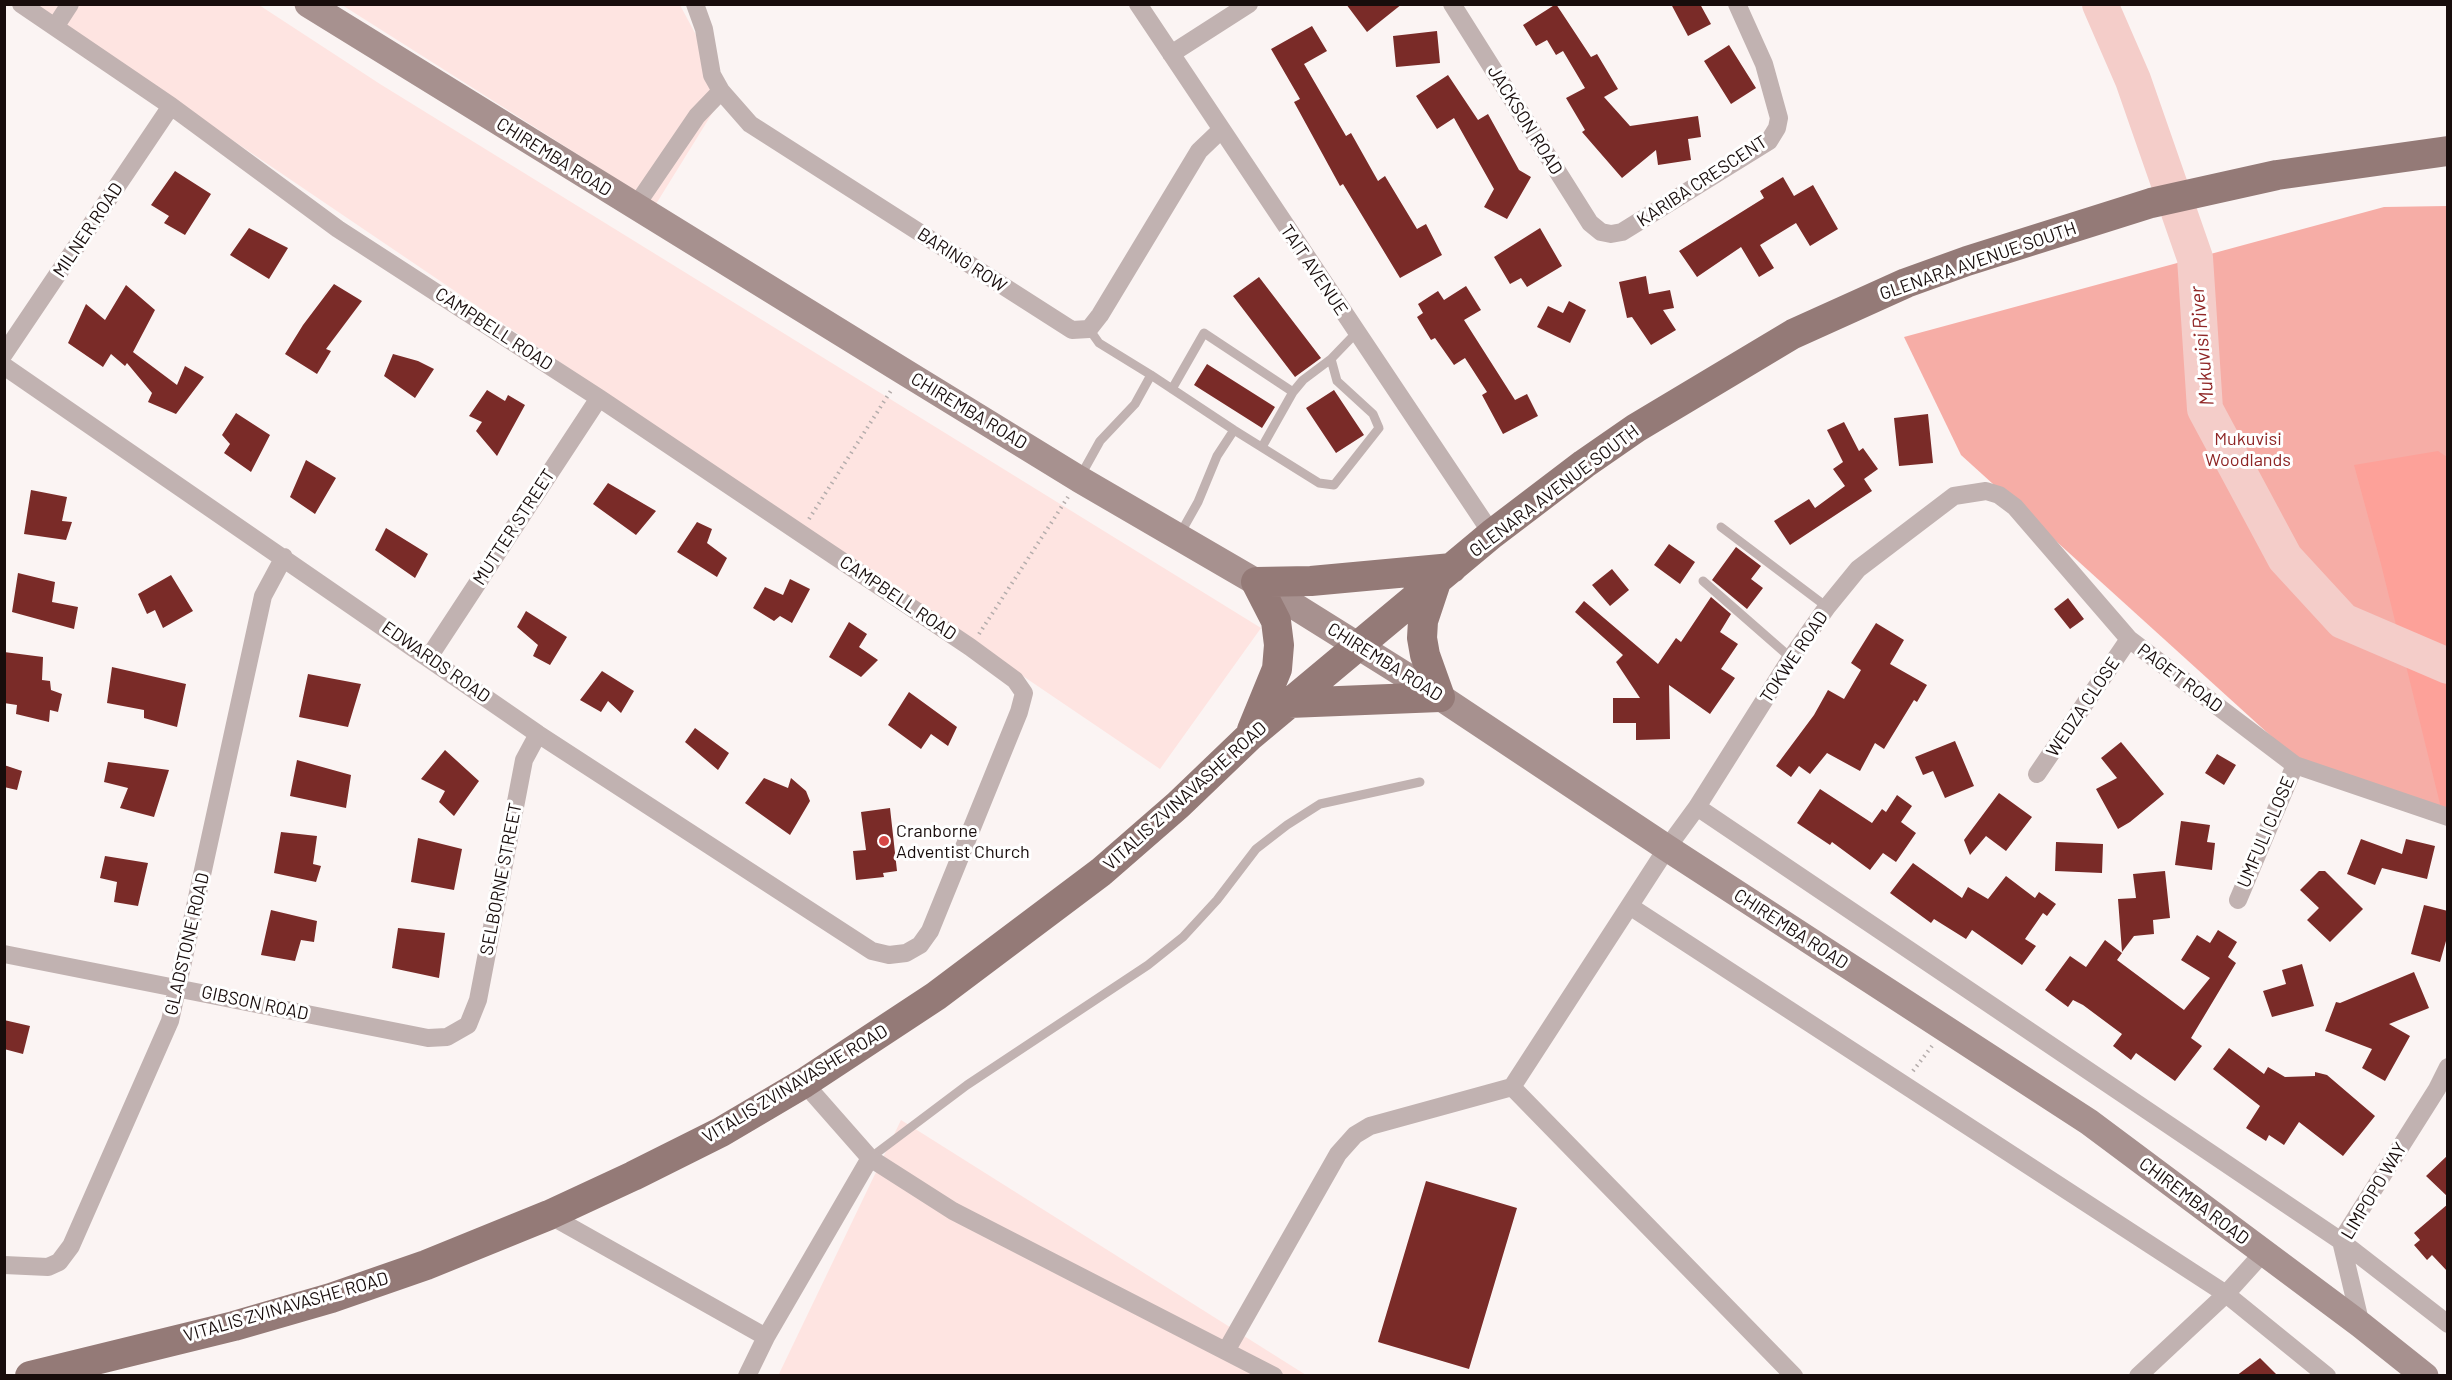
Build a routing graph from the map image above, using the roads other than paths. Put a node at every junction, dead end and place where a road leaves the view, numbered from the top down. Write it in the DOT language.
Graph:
graph roads {
  1 [pos="21,4"];
  2 [pos="70,4"];
  3 [pos="308,4"];
  4 [pos="695,4"];
  5 [pos="1138,4"];
  6 [pos="1249,4"];
  7 [pos="1452,4"];
  8 [pos="1737,4"];
  9 [pos="55,27"];
  10 [pos="1171,54"];
  11 [pos="721,91"];
  12 [pos="171,106"];
  13 [pos="1221,130"];
  14 [pos="2448,152"];
  15 [pos="635,207"];
  16 [pos="1600,232"];
  17 [pos="1089,329"];
  18 [pos="1356,333"];
  19 [pos="4,354"];
  20 [pos="1331,359"];
  21 [pos="4,366"];
  22 [pos="1151,375"];
  23 [pos="1172,389"];
  24 [pos="1293,392"];
  25 [pos="599,398"];
  26 [pos="1234,430"];
  27 [pos="1262,447"];
  28 [pos="1079,479"];
  29 [pos="1954,496"];
  30 [pos="1720,527"];
  31 [pos="1492,534"];
  32 [pos="1179,536"];
  33 [pos="284,557"];
  34 [pos="1444,575"];
  35 [pos="1703,581"];
  36 [pos="1256,582"];
  37 [pos="1827,607"];
  38 [pos="2129,639"];
  39 [pos="1358,646"];
  40 [pos="429,657"];
  41 [pos="1791,658"];
  42 [pos="1440,697"];
  43 [pos="1289,703"];
  44 [pos="538,734"];
  45 [pos="1250,736"];
  46 [pos="2295,765"];
  47 [pos="2037,774"];
  48 [pos="1420,782"];
  49 [pos="1697,807"];
  50 [pos="2448,817"];
  51 [pos="1667,848"];
  52 [pos="2238,900"];
  53 [pos="1631,907"];
  54 [pos="872,951"];
  55 [pos="4,954"];
  56 [pos="178,987"];
  57 [pos="468,1025"];
  58 [pos="2448,1067"];
  59 [pos="804,1083"];
  60 [pos="1512,1087"];
  61 [pos="870,1158"];
  62 [pos="549,1215"];
  63 [pos="2341,1241"];
  64 [pos="2264,1253"];
  65 [pos="4,1265"];
  66 [pos="2226,1294"];
  67 [pos="2361,1324"];
  68 [pos="2448,1324"];
  69 [pos="766,1337"];
  70 [pos="1226,1351"];
  71 [pos="66,1371"];
  72 [pos="30,1376"];
  73 [pos="747,1376"];
  74 [pos="1274,1376"];
  75 [pos="1794,1376"];
  76 [pos="2138,1376"];
  77 [pos="2327,1376"];
  78 [pos="2425,1376"];
  1 -- 9 [label="street, CAMPBELL ROAD"];
  2 -- 9 [label="street"];
  3 -- 15 [label="main road, CHIREMBA ROAD"];
  4 -- 11 [label="street, BARING ROW"];
  5 -- 10 [label="street, TAIT AVENUE"];
  6 -- 10 [label="street"];
  7 -- 16 [label="street, JACKSON ROAD"];
  8 -- 16 [label="street, KARIBA CRESCENT"];
  9 -- 12 [label="street, CAMPBELL ROAD"];
  10 -- 13 [label="street, TAIT AVENUE"];
  11 -- 15 [label="street"];
  11 -- 17 [label="street, BARING ROW"];
  12 -- 19 [label="street, MILNER ROAD"];
  12 -- 25 [label="street, CAMPBELL ROAD"];
  13 -- 17 [label="street"];
  13 -- 18 [label="street, TAIT AVENUE"];
  14 -- 31 [label="main road, GLENARA AVENUE SOUTH"];
  15 -- 28 [label="main road, CHIREMBA ROAD"];
  17 -- 22 [label="lane"];
  18 -- 20 [label="lane"];
  18 -- 31 [label="street, TAIT AVENUE"];
  20 -- 24 [label="lane"];
  20 -- 27 [label="lane"];
  21 -- 33 [label="street, EDWARDS ROAD"];
  22 -- 23 [label="lane"];
  22 -- 28 [label="lane"];
  23 -- 24 [label="lane"];
  23 -- 26 [label="lane"];
  24 -- 27 [label="lane"];
  25 -- 40 [label="street, MUTTER STREET"];
  25 -- 54 [label="street, CAMPBELL ROAD"];
  26 -- 27 [label="lane"];
  26 -- 32 [label="lane"];
  28 -- 32 [label="main road, CHIREMBA ROAD"];
  29 -- 37 [label="street, TOKWE ROAD"];
  29 -- 38 [label="street, PAGET ROAD"];
  30 -- 37 [label="lane"];
  31 -- 34 [label="main road, GLENARA AVENUE SOUTH"];
  32 -- 36 [label="main road, CHIREMBA ROAD"];
  33 -- 40 [label="street, EDWARDS ROAD"];
  33 -- 56 [label="street, GLADSTONE ROAD"];
  34 -- 36 [label="main road"];
  34 -- 39 [label="main road, GLENARA AVENUE SOUTH"];
  34 -- 42 [label="main road"];
  35 -- 41 [label="lane"];
  36 -- 39 [label="main road, CHIREMBA ROAD"];
  36 -- 45 [label="main road"];
  37 -- 41 [label="street, TOKWE ROAD"];
  38 -- 46 [label="street, PAGET ROAD"];
  38 -- 47 [label="street, WEDZA CLOSE"];
  39 -- 42 [label="main road, CHIREMBA ROAD"];
  39 -- 43 [label="main road, VITALIS ZVINAVASHE ROAD"];
  40 -- 44 [label="street, EDWARDS ROAD"];
  41 -- 49 [label="street, TOKWE ROAD"];
  42 -- 43 [label="main road"];
  42 -- 51 [label="main road, CHIREMBA ROAD"];
  43 -- 45 [label="main road, VITALIS ZVINAVASHE ROAD"];
  44 -- 54 [label="street, EDWARDS ROAD"];
  44 -- 57 [label="street, SELBORNE STREET"];
  45 -- 59 [label="main road, VITALIS ZVINAVASHE ROAD"];
  46 -- 50 [label="street, PAGET ROAD"];
  46 -- 52 [label="street, UMFULI CLOSE"];
  48 -- 61 [label="lane"];
  49 -- 51 [label="street, TOKWE ROAD"];
  49 -- 63 [label="street"];
  51 -- 53 [label="street, TOKWE ROAD"];
  51 -- 64 [label="main road, CHIREMBA ROAD"];
  53 -- 60 [label="street, TOKWE ROAD"];
  53 -- 66 [label="street"];
  55 -- 56 [label="street, GIBSON ROAD"];
  56 -- 57 [label="street, GIBSON ROAD"];
  56 -- 65 [label="street, GLADSTONE ROAD"];
  58 -- 63 [label="street, LIMPOPO WAY"];
  59 -- 61 [label="street"];
  59 -- 62 [label="main road, VITALIS ZVINAVASHE ROAD"];
  60 -- 70 [label="street"];
  60 -- 75 [label="street"];
  61 -- 69 [label="street"];
  61 -- 70 [label="street"];
  62 -- 69 [label="street"];
  62 -- 71 [label="main road, VITALIS ZVINAVASHE ROAD"];
  63 -- 67 [label="street, LIMPOPO WAY"];
  63 -- 68 [label="street"];
  64 -- 66 [label="street"];
  64 -- 67 [label="main road, CHIREMBA ROAD"];
  66 -- 76 [label="street"];
  66 -- 77 [label="street"];
  67 -- 78 [label="main road, CHIREMBA ROAD"];
  69 -- 73 [label="street"];
  70 -- 74 [label="street"];
  71 -- 72 [label="main road, VITALIS ZVINAVASHE ROAD"];
}
